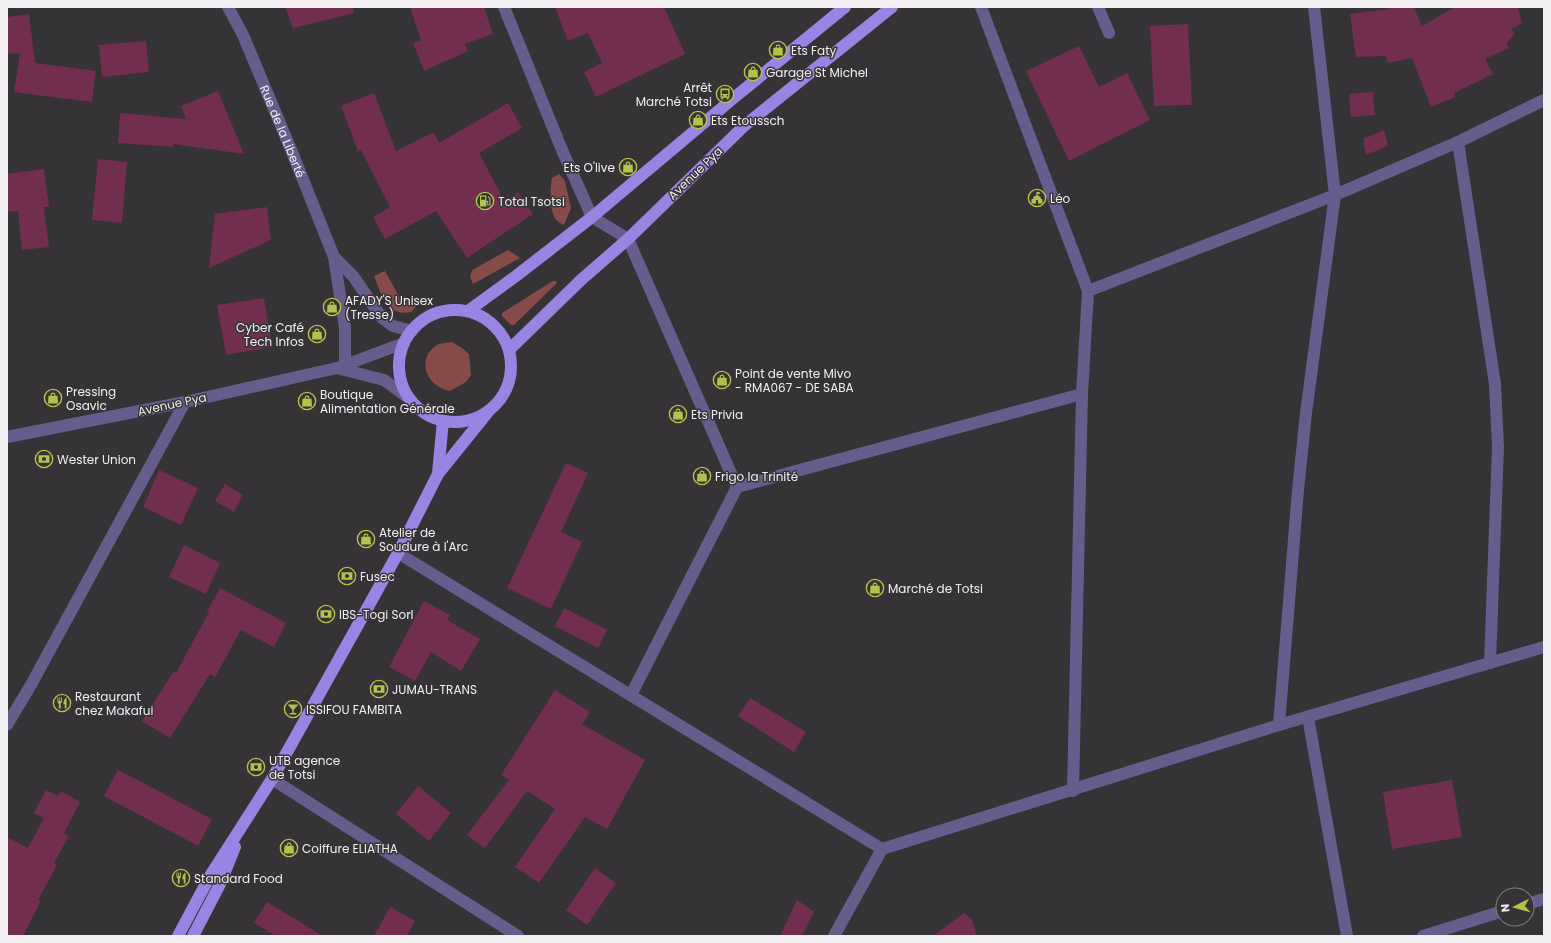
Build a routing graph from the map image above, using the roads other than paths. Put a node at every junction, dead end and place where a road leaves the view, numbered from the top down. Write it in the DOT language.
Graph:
graph roads {
  1 [pos="228,7"];
  2 [pos="504,7"];
  3 [pos="845,7"];
  4 [pos="892,7"];
  5 [pos="981,7"];
  6 [pos="1098,7"];
  7 [pos="1314,7"];
  8 [pos="1109,33"];
  9 [pos="1544,100"];
  10 [pos="1458,142"];
  11 [pos="1335,195"];
  12 [pos="592,217"];
  13 [pos="628,239"];
  14 [pos="334,257"];
  15 [pos="1088,291"];
  16 [pos="468,311"];
  17 [pos="412,331"];
  18 [pos="404,343"];
  19 [pos="509,350"];
  20 [pos="341,366"];
  21 [pos="1082,394"];
  22 [pos="410,400"];
  23 [pos="185,402"];
  24 [pos="488,412"];
  25 [pos="443,421"];
  26 [pos="7,437"];
  27 [pos="438,474"];
  28 [pos="737,487"];
  29 [pos="398,553"];
  30 [pos="1544,647"];
  31 [pos="1490,663"];
  32 [pos="631,695"];
  33 [pos="1308,717"];
  34 [pos="7,725"];
  35 [pos="1279,725"];
  36 [pos="272,779"];
  37 [pos="1073,791"];
  38 [pos="244,822"];
  39 [pos="882,849"];
  40 [pos="1495,914"];
  41 [pos="178,936"];
  42 [pos="193,936"];
  43 [pos="518,936"];
  44 [pos="834,936"];
  45 [pos="1347,936"];
  46 [pos="1423,936"];
  1 -- 14 [label="street, Rue de la Liberté"];
  2 -- 12 [label="street"];
  3 -- 12 [label="main road"];
  4 -- 13 [label="main road, Avenue Pya"];
  5 -- 15 [label="street"];
  6 -- 8 [label="street"];
  7 -- 11 [label="street"];
  9 -- 10 [label="street"];
  10 -- 11 [label="street"];
  10 -- 31 [label="street"];
  11 -- 15 [label="street"];
  11 -- 35 [label="street"];
  12 -- 13 [label="street"];
  12 -- 16 [label="main road"];
  13 -- 19 [label="main road, Avenue Pya"];
  13 -- 28 [label="street"];
  14 -- 17 [label="street"];
  14 -- 20 [label="street"];
  15 -- 21 [label="street"];
  16 -- 17 [label="main road"];
  16 -- 19 [label="main road"];
  17 -- 18 [label="main road"];
  18 -- 20 [label="street, Avenue Pya"];
  18 -- 22 [label="main road"];
  19 -- 24 [label="main road"];
  20 -- 22 [label="street"];
  20 -- 23 [label="street, Avenue Pya"];
  21 -- 28 [label="street"];
  21 -- 37 [label="street"];
  22 -- 25 [label="main road"];
  23 -- 26 [label="street, Avenue Pya"];
  23 -- 34 [label="street"];
  24 -- 25 [label="main road"];
  24 -- 27 [label="main road"];
  25 -- 27 [label="main road"];
  27 -- 29 [label="main road"];
  28 -- 32 [label="street"];
  29 -- 32 [label="street"];
  29 -- 36 [label="main road"];
  30 -- 31 [label="street"];
  31 -- 33 [label="street"];
  32 -- 39 [label="street"];
  33 -- 35 [label="street"];
  33 -- 45 [label="street"];
  35 -- 37 [label="street"];
  36 -- 38 [label="main road"];
  36 -- 43 [label="street"];
  37 -- 39 [label="street"];
  38 -- 41 [label="main road"];
  38 -- 42 [label="main road"];
  39 -- 44 [label="street"];
  40 -- 46 [label="street"];
}
